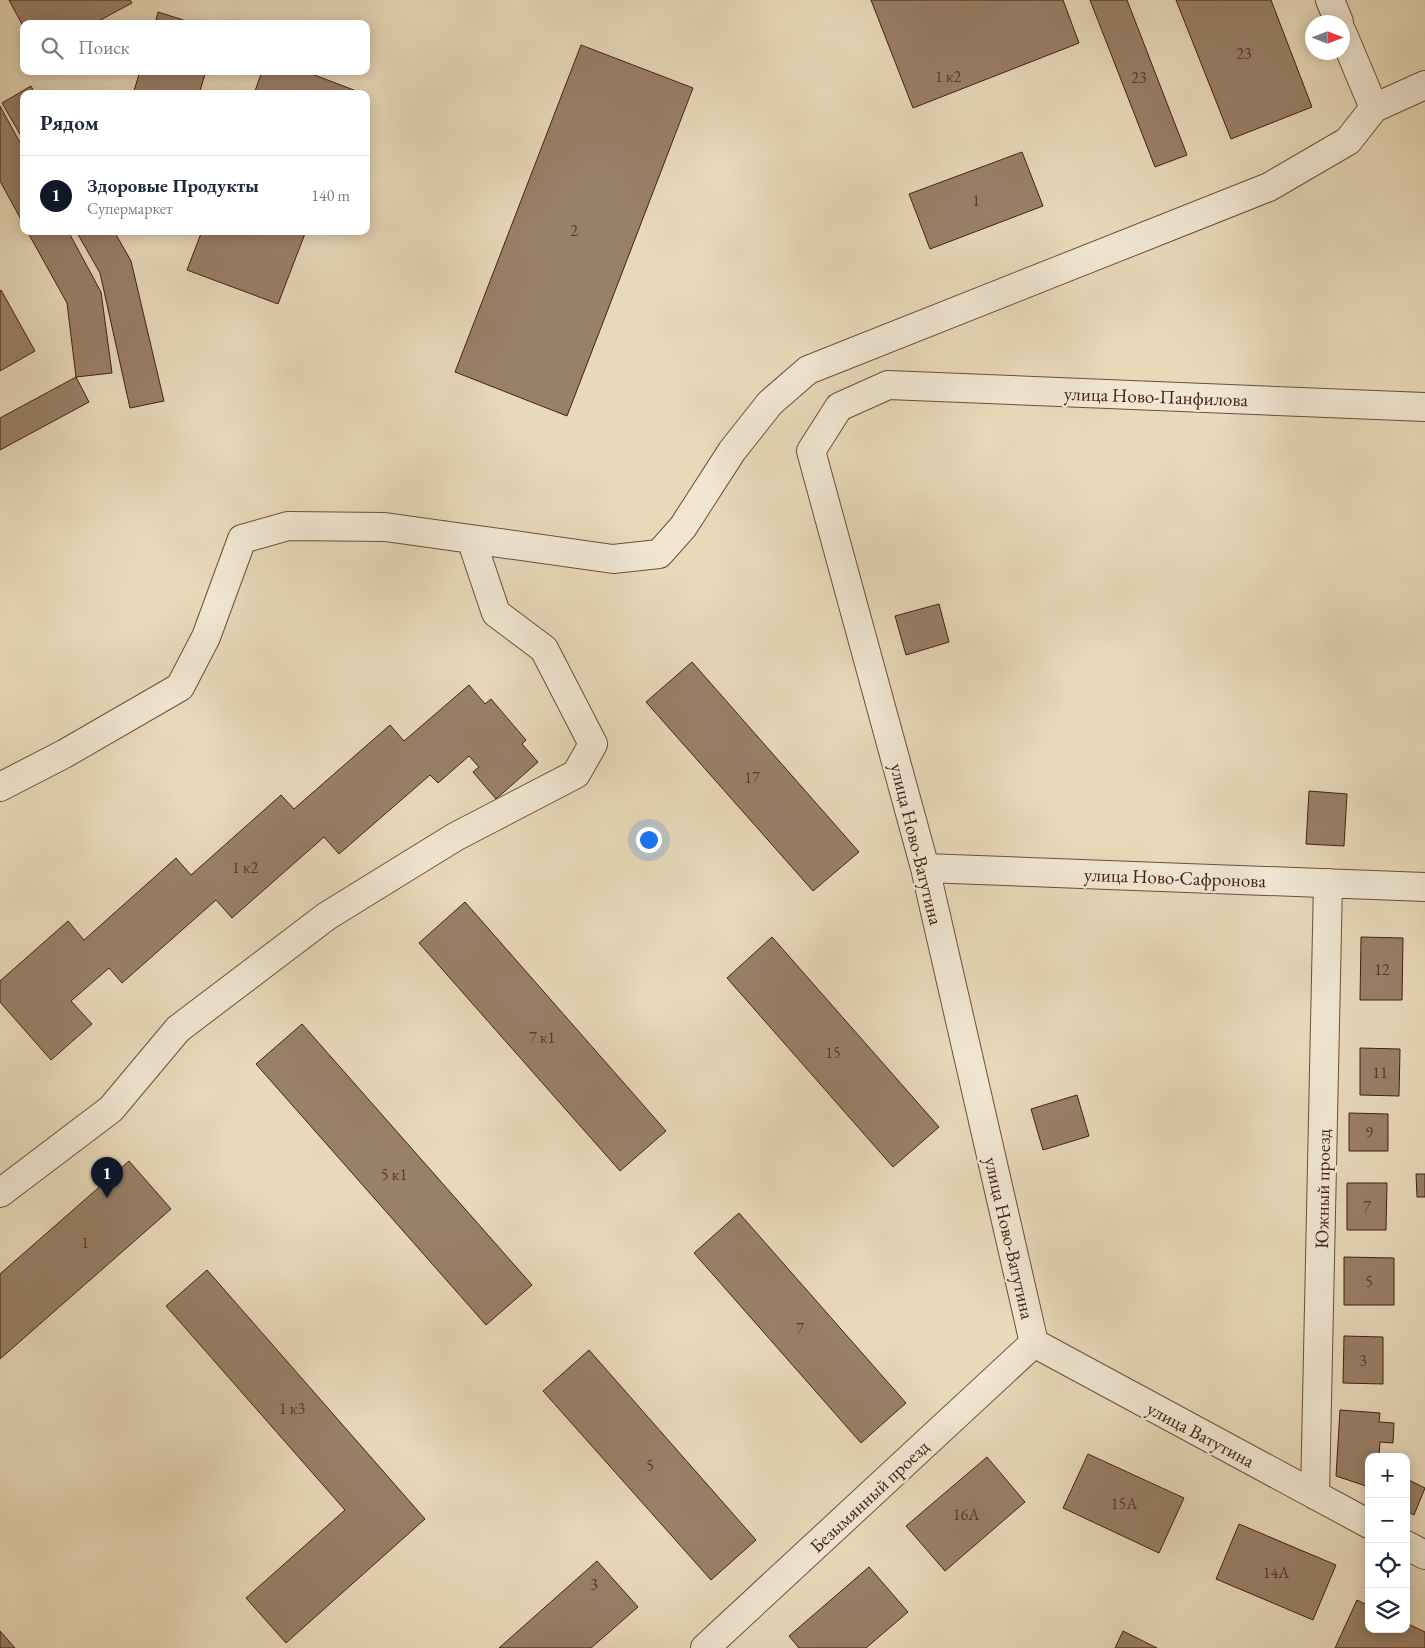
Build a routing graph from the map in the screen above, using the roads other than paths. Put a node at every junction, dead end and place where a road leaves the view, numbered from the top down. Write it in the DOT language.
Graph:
graph roads {
  1 [pos="1330,0"];
  2 [pos="1336,15"];
  3 [pos="1350,51"];
  4 [pos="1425,85"];
  5 [pos="1374,108"];
  6 [pos="888,385"];
  7 [pos="1425,407"];
  8 [pos="471,539"];
  9 [pos="0,787"];
  10 [pos="925,868"];
  11 [pos="1328,884"];
  12 [pos="1425,887"];
  13 [pos="0,1193"];
  14 [pos="1034,1343"];
  15 [pos="1316,1495"];
  16 [pos="1365,1522"];
  17 [pos="1410,1547"];
  18 [pos="1425,1555"];
  19 [pos="705,1648"];
  1 -- 2 [label="street"];
  3 -- 5 [label="street"];
  4 -- 5 [label="street"];
  5 -- 8 [label="street"];
  6 -- 7 [label="street, улица Ново-Панфилова"];
  6 -- 10 [label="street, улица Ново-Ватутина"];
  8 -- 9 [label="street"];
  8 -- 13 [label="street"];
  10 -- 11 [label="street, улица Ново-Сафронова"];
  10 -- 14 [label="street, улица Ново-Ватутина"];
  11 -- 12 [label="street, улица Ново-Сафронова"];
  11 -- 15 [label="street, Южный проезд"];
  14 -- 15 [label="street, улица Ватутина"];
  14 -- 19 [label="street, Безымянный проезд"];
  15 -- 16 [label="street, улица Ватутина"];
  17 -- 18 [label="street"];
}
